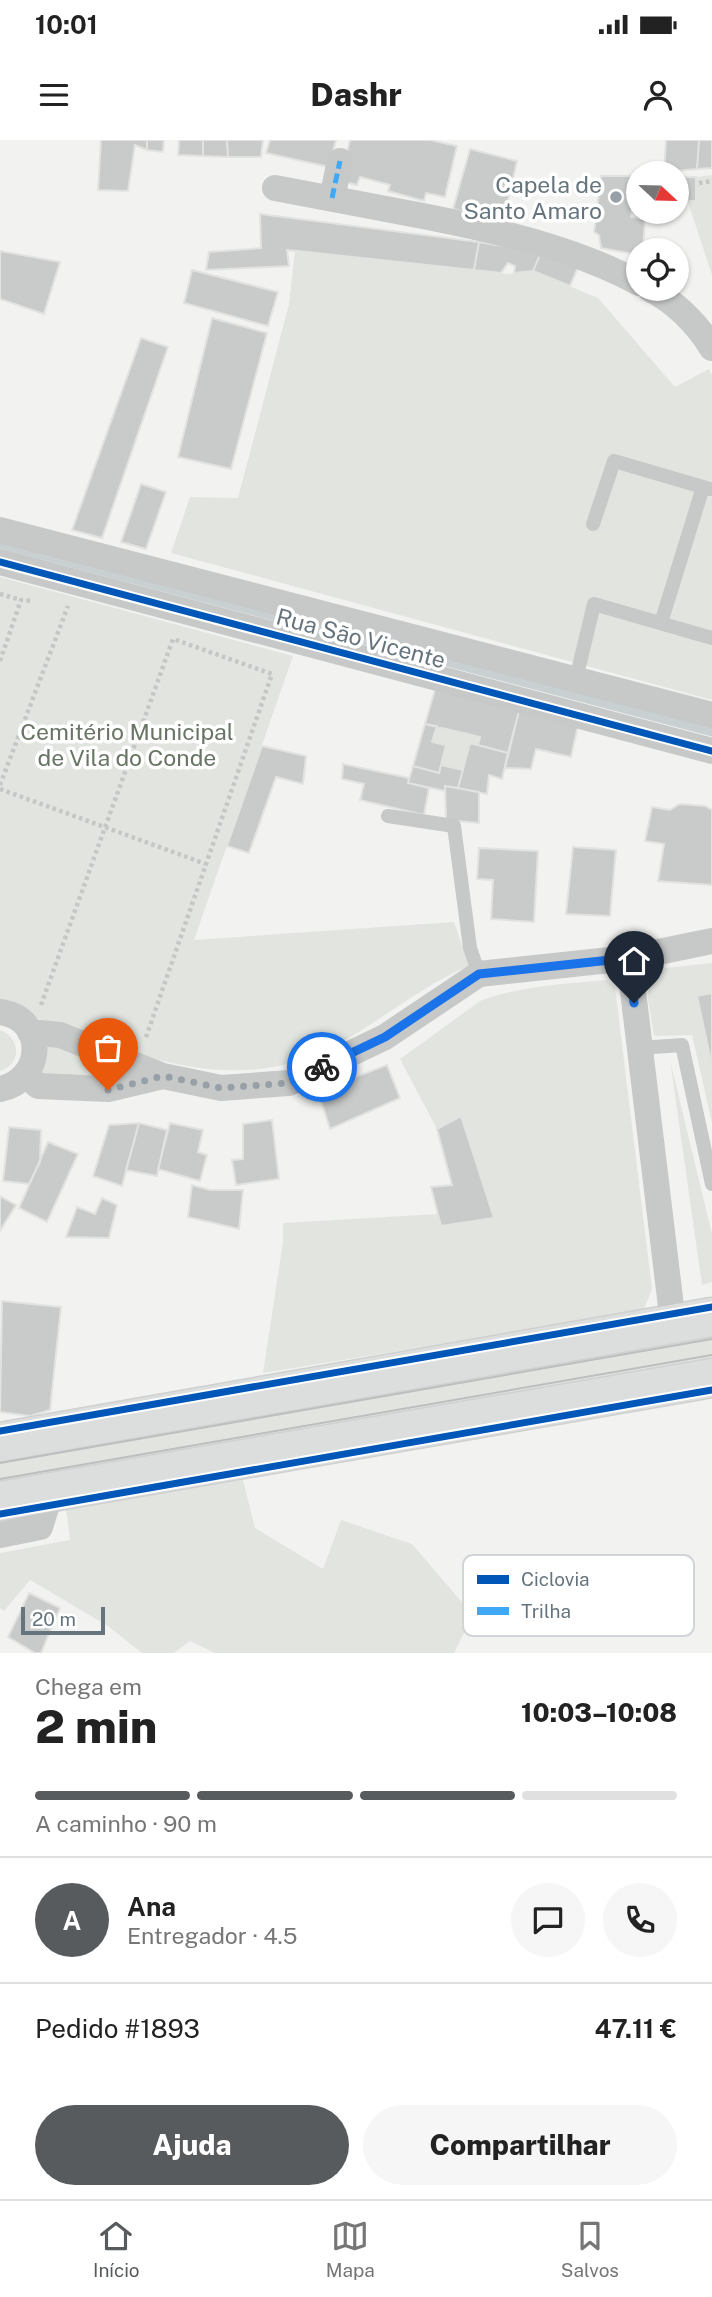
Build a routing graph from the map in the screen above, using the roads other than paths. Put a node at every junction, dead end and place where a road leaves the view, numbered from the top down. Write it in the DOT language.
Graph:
graph roads {
  1 [pos="340,160"];
  2 [pos="275,188"];
  3 [pos="332,198"];
  4 [pos="626,276"];
  5 [pos="665,301"];
  6 [pos="712,348"];
  7 [pos="708,488"];
  8 [pos="593,524"];
  9 [pos="0,530"];
  10 [pos="0,562"];
  11 [pos="662,623"];
  12 [pos="712,638"];
  13 [pos="576,679"];
  14 [pos="712,715"];
  15 [pos="712,751"];
  16 [pos="388,816"];
  17 [pos="710,940"];
  18 [pos="629,958"];
  19 [pos="479,974"];
  20 [pos="0,1012"];
  21 [pos="30,1032"];
  22 [pos="639,1048"];
  23 [pos="26,1075"];
  24 [pos="163,1076"];
  25 [pos="0,1089"];
  26 [pos="712,1184"];
  27 [pos="712,1317"];
  28 [pos="673,1323"];
  29 [pos="712,1378"];
  30 [pos="0,1442"];
  31 [pos="51,1492"];
  32 [pos="0,1501"];
  33 [pos="0,1535"];
  1 -- 3 [label="street"];
  2 -- 3 [label="street"];
  3 -- 4 [label="street"];
  5 -- 6 [label="street"];
  7 -- 8 [label="lane"];
  7 -- 11 [label="lane"];
  9 -- 13 [label="street, Rua São Vicente"];
  10 -- 15 [label="street, Rua São Vicente"];
  11 -- 12 [label="lane"];
  11 -- 13 [label="lane"];
  13 -- 14 [label="street, Rua São Vicente"];
  16 -- 19 [label="lane"];
  17 -- 18 [label="street"];
  18 -- 19 [label="street"];
  18 -- 22 [label="street"];
  19 -- 24 [label="street"];
  20 -- 21 [label="street"];
  21 -- 23 [label="street"];
  21 -- 24 [label="street"];
  22 -- 26 [label="lane"];
  22 -- 28 [label="street"];
  23 -- 24 [label="street"];
  23 -- 25 [label="street"];
  27 -- 28 [label="street"];
  28 -- 30 [label="street"];
  29 -- 31 [label="street"];
  31 -- 32 [label="street"];
  31 -- 33 [label="street"];
}
